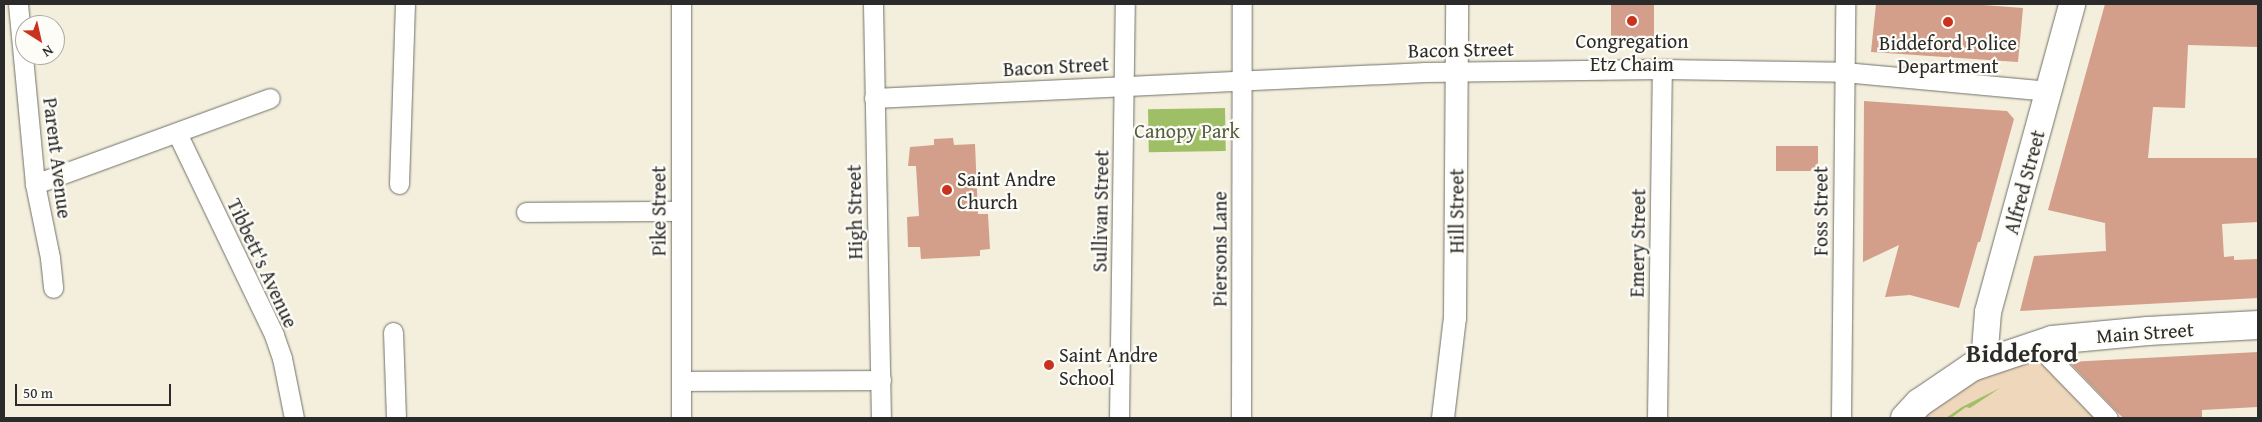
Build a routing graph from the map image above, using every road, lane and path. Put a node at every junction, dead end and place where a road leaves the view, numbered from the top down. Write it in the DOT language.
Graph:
graph roads {
  1 [pos="18,4"];
  2 [pos="405,4"];
  3 [pos="681,4"];
  4 [pos="873,4"];
  5 [pos="1125,4"];
  6 [pos="1242,4"];
  7 [pos="1457,4"];
  8 [pos="1845,4"];
  9 [pos="2072,4"];
  10 [pos="1662,69"];
  11 [pos="1456,71"];
  12 [pos="1844,72"];
  13 [pos="1241,80"];
  14 [pos="1124,85"];
  15 [pos="2049,91"];
  16 [pos="270,98"];
  17 [pos="874,98"];
  18 [pos="176,133"];
  19 [pos="35,184"];
  20 [pos="399,184"];
  21 [pos="680,211"];
  22 [pos="526,212"];
  23 [pos="53,288"];
  24 [pos="2258,325"];
  25 [pos="393,332"];
  26 [pos="2036,344"];
  27 [pos="1984,362"];
  28 [pos="881,380"];
  29 [pos="681,381"];
  30 [pos="294,418"];
  31 [pos="396,418"];
  32 [pos="681,418"];
  33 [pos="881,418"];
  34 [pos="1119,418"];
  35 [pos="1241,418"];
  36 [pos="1443,418"];
  37 [pos="1656,418"];
  38 [pos="1841,418"];
  39 [pos="1905,418"];
  40 [pos="2108,418"];
  1 -- 19 [label="street, Parent Avenue"];
  2 -- 20 [label="street"];
  3 -- 21 [label="street, Pike Street"];
  4 -- 17 [label="street, High Street"];
  5 -- 14 [label="street, Sullivan Street"];
  6 -- 13 [label="street, Piersons Lane"];
  7 -- 11 [label="street, Hill Street"];
  8 -- 12 [label="street, Foss Street"];
  9 -- 15 [label="main road, Alfred Street"];
  10 -- 11 [label="street, Bacon Street"];
  10 -- 12 [label="street, Bacon Street"];
  10 -- 37 [label="street, Emery Street"];
  11 -- 13 [label="street, Bacon Street"];
  11 -- 36 [label="street, Hill Street"];
  12 -- 15 [label="street, Bacon Street"];
  12 -- 38 [label="street, Foss Street"];
  13 -- 14 [label="street, Bacon Street"];
  13 -- 35 [label="street, Piersons Lane"];
  14 -- 17 [label="street, Bacon Street"];
  14 -- 34 [label="street, Sullivan Street"];
  15 -- 27 [label="main road, Alfred Street"];
  16 -- 18 [label="street"];
  17 -- 28 [label="street, High Street"];
  18 -- 19 [label="street"];
  18 -- 30 [label="street, Tibbett's Avenue"];
  19 -- 23 [label="street, Parent Avenue"];
  21 -- 22 [label="street"];
  21 -- 29 [label="street, Pike Street"];
  24 -- 26 [label="main road, Main Street"];
  25 -- 31 [label="street"];
  26 -- 27 [label="main road, Main Street"];
  26 -- 40 [label="street"];
  27 -- 39 [label="main road, Main Street"];
  28 -- 29 [label="street"];
  28 -- 33 [label="street, High Street"];
  29 -- 32 [label="street, Pike Street"];
}
